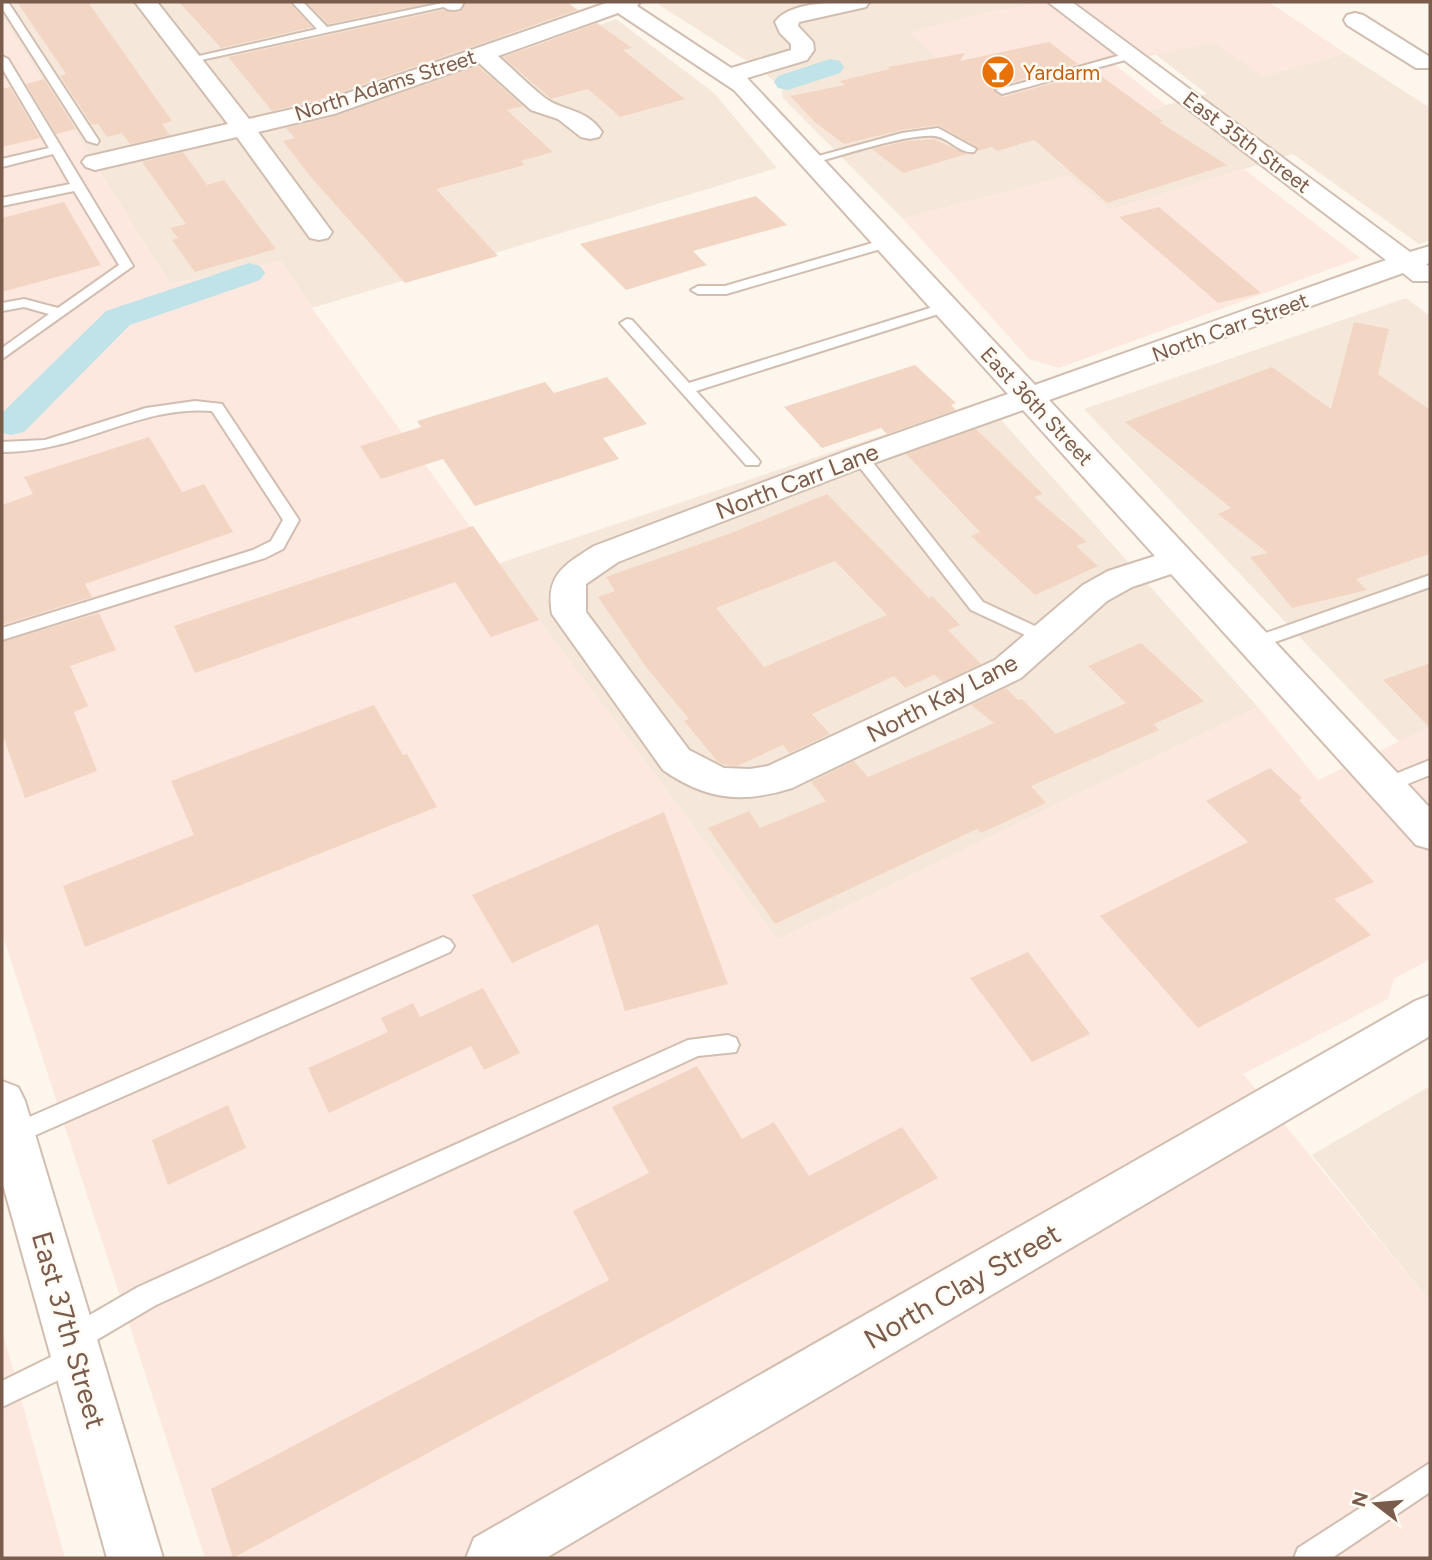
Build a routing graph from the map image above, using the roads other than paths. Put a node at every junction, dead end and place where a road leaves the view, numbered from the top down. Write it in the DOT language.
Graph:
graph roads {
  1 [pos="3,2"];
  2 [pos="146,2"];
  3 [pos="297,2"];
  4 [pos="858,2"];
  5 [pos="1061,2"];
  6 [pos="451,3"];
  7 [pos="625,3"];
  8 [pos="1355,20"];
  9 [pos="325,32"];
  10 [pos="482,53"];
  11 [pos="1132,55"];
  12 [pos="192,59"];
  13 [pos="2,60"];
  14 [pos="1396,69"];
  15 [pos="1424,70"];
  16 [pos="6,76"];
  17 [pos="727,76"];
  18 [pos="1002,90"];
  19 [pos="243,127"];
  20 [pos="590,132"];
  21 [pos="970,149"];
  22 [pos="56,150"];
  23 [pos="94,151"];
  24 [pos="810,160"];
  25 [pos="2,163"];
  26 [pos="78,186"];
  27 [pos="2,202"];
  28 [pos="319,232"];
  29 [pos="886,243"];
  30 [pos="1418,259"];
  31 [pos="1430,281"];
  32 [pos="698,290"];
  33 [pos="2,307"];
  34 [pos="946,307"];
  35 [pos="60,313"];
  36 [pos="627,323"];
  37 [pos="2,355"];
  38 [pos="686,389"];
  39 [pos="1030,399"];
  40 [pos="2,447"];
  41 [pos="860,457"];
  42 [pos="752,462"];
  43 [pos="1178,560"];
  44 [pos="571,576"];
  45 [pos="1430,581"];
  46 [pos="2,634"];
  47 [pos="1046,638"];
  48 [pos="1255,643"];
  49 [pos="1430,767"];
  50 [pos="1385,786"];
  51 [pos="1430,834"];
  52 [pos="443,946"];
  53 [pos="1430,1014"];
  54 [pos="728,1045"];
  55 [pos="7,1118"];
  56 [pos="75,1349"];
  57 [pos="2,1394"];
  58 [pos="1430,1476"];
  59 [pos="135,1558"];
  60 [pos="494,1558"];
  61 [pos="1308,1558"];
  1 -- 23 [label="lane"];
  2 -- 12 [label="street"];
  3 -- 9 [label="lane"];
  4 -- 17 [label="street"];
  5 -- 11 [label="street, East 35th Street"];
  6 -- 9 [label="lane"];
  7 -- 10 [label="street, North Adams Street"];
  7 -- 17 [label="street, East 36th Street"];
  8 -- 15 [label="street"];
  9 -- 12 [label="lane"];
  10 -- 19 [label="street, North Adams Street"];
  10 -- 20 [label="street"];
  11 -- 18 [label="lane"];
  11 -- 30 [label="street, East 35th Street"];
  12 -- 19 [label="street"];
  13 -- 16 [label="lane"];
  14 -- 15 [label="street"];
  16 -- 22 [label="lane"];
  17 -- 24 [label="street, East 36th Street"];
  19 -- 23 [label="street, North Adams Street"];
  19 -- 28 [label="street"];
  21 -- 24 [label="lane"];
  22 -- 25 [label="lane"];
  22 -- 26 [label="lane"];
  24 -- 29 [label="street, East 36th Street"];
  26 -- 27 [label="lane"];
  26 -- 35 [label="lane"];
  29 -- 32 [label="lane"];
  29 -- 34 [label="street, East 36th Street"];
  30 -- 31 [label="street, East 35th Street"];
  30 -- 39 [label="street, North Carr Street"];
  33 -- 35 [label="lane"];
  34 -- 38 [label="lane"];
  34 -- 39 [label="street, East 36th Street"];
  35 -- 37 [label="lane"];
  36 -- 38 [label="lane"];
  38 -- 42 [label="lane"];
  39 -- 41 [label="street, North Carr Lane"];
  39 -- 43 [label="street, East 36th Street"];
  40 -- 46 [label="lane"];
  41 -- 44 [label="street, North Carr Lane"];
  41 -- 47 [label="lane"];
  43 -- 47 [label="street, North Kay Lane"];
  43 -- 48 [label="street, East 36th Street"];
  44 -- 47 [label="street, North Kay Lane"];
  45 -- 48 [label="lane"];
  48 -- 50 [label="street, East 36th Street"];
  49 -- 50 [label="lane"];
  50 -- 51 [label="street, East 36th Street"];
  52 -- 55 [label="lane"];
  53 -- 60 [label="street, North Clay Street"];
  54 -- 56 [label="lane"];
  55 -- 56 [label="street, East 37th Street"];
  56 -- 57 [label="lane"];
  56 -- 59 [label="street, East 37th Street"];
  58 -- 61 [label="lane"];
}
